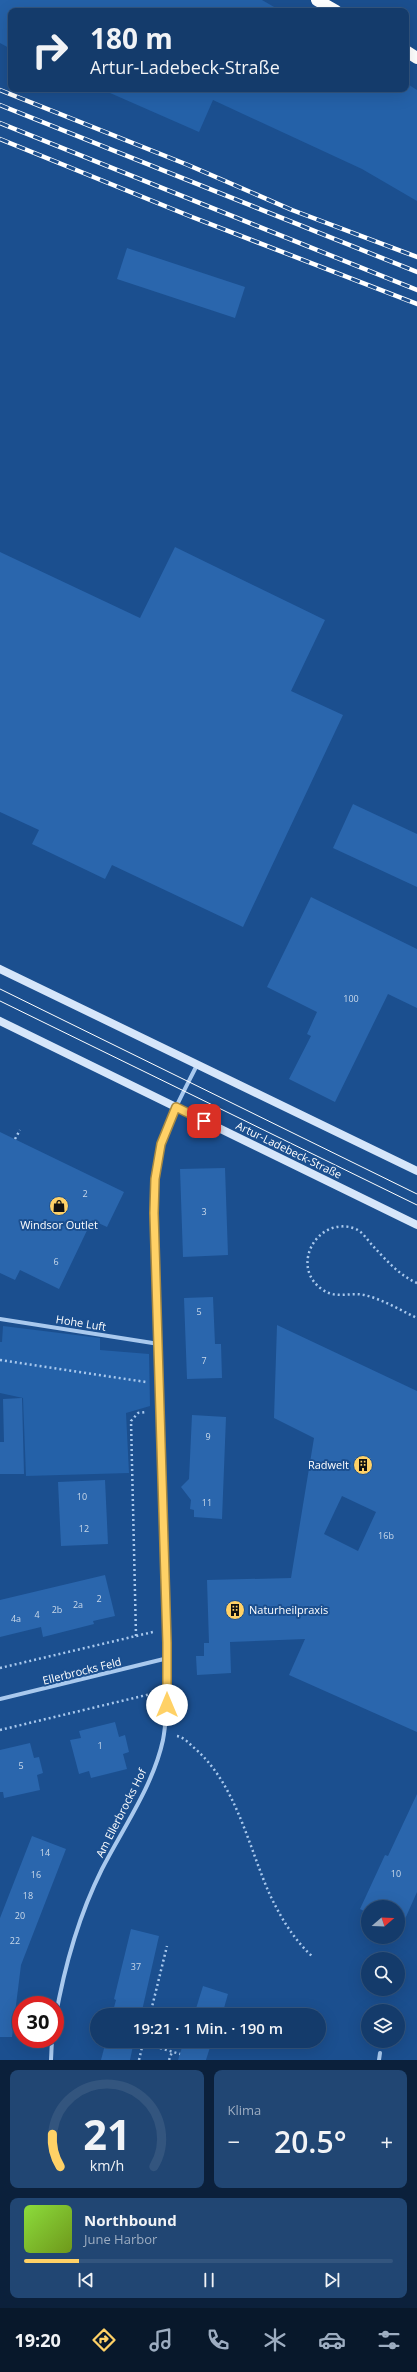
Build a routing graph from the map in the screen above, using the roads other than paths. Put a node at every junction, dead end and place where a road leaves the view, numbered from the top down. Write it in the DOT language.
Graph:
graph roads {
  1 [pos="317,0"];
  2 [pos="331,8"];
  3 [pos="0,969"];
  4 [pos="0,1021"];
  5 [pos="197,1065"];
  6 [pos="176,1107"];
  7 [pos="417,1171"];
  8 [pos="417,1225"];
  9 [pos="0,1319"];
  10 [pos="158,1344"];
  11 [pos="168,1658"];
  12 [pos="0,1699"];
  13 [pos="59,1996"];
  14 [pos="52,2048"];
  15 [pos="380,2054"];
  16 [pos="51,2060"];
  17 [pos="379,2060"];
  1 -- 2 [label="highway"];
  3 -- 5 [label="street"];
  4 -- 6 [label="street, Artur-Ladebeck-Straße"];
  5 -- 6 [label="street, Am Ellerbrocks Hof"];
  5 -- 7 [label="street"];
  6 -- 8 [label="street, Artur-Ladebeck-Straße"];
  6 -- 10 [label="street, Am Ellerbrocks Hof"];
  9 -- 10 [label="street, Hohe Luft"];
  10 -- 11 [label="street, Am Ellerbrocks Hof"];
  11 -- 12 [label="street, Ellerbrocks Feld"];
  11 -- 13 [label="street, Am Ellerbrocks Hof"];
  14 -- 16 [label="street"];
  15 -- 17 [label="street"];
}
